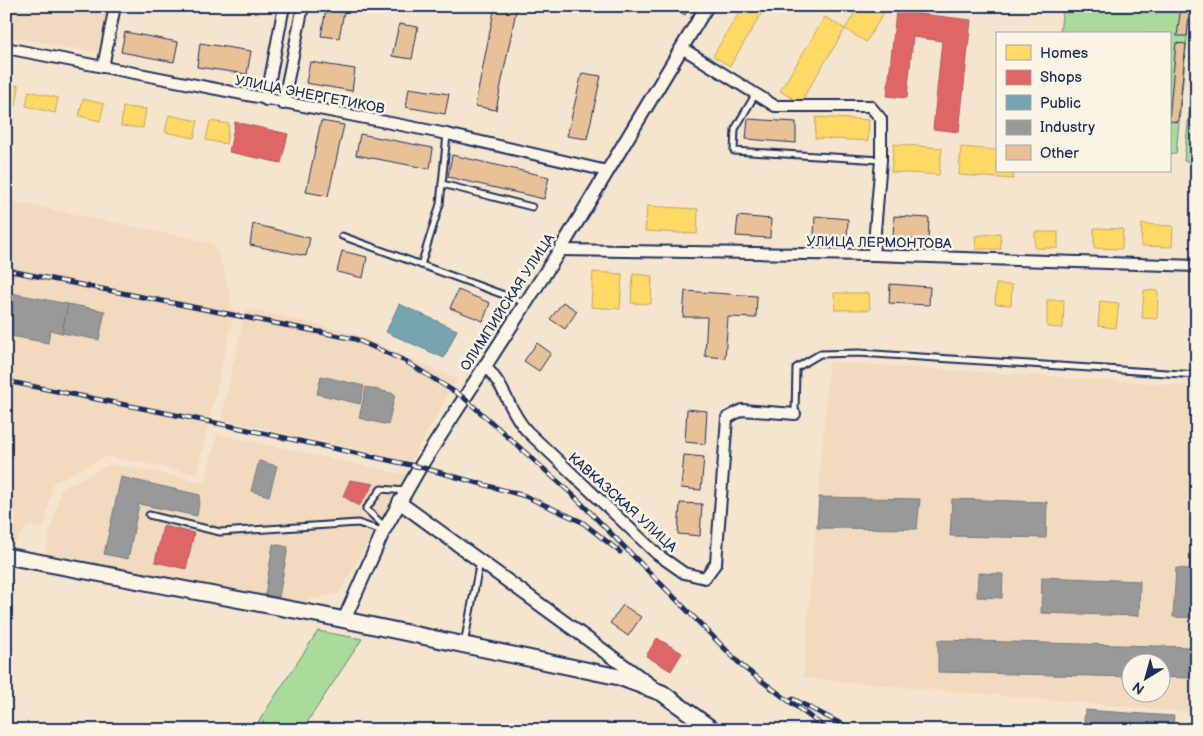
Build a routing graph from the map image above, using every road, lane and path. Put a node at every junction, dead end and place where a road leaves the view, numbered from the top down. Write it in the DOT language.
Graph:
graph roads {
  1 [pos="115,6"];
  2 [pos="284,6"];
  3 [pos="303,6"];
  4 [pos="707,6"];
  5 [pos="6,48"];
  6 [pos="682,48"];
  7 [pos="1185,57"];
  8 [pos="1197,58"];
  9 [pos="103,67"];
  10 [pos="755,95"];
  11 [pos="266,100"];
  12 [pos="284,104"];
  13 [pos="447,134"];
  14 [pos="881,160"];
  15 [pos="607,171"];
  16 [pos="442,184"];
  17 [pos="532,207"];
  18 [pos="342,236"];
  19 [pos="560,250"];
  20 [pos="873,255"];
  21 [pos="421,264"];
  22 [pos="1197,266"];
  23 [pos="526,303"];
  24 [pos="484,365"];
  25 [pos="1197,375"];
  26 [pos="795,414"];
  27 [pos="403,496"];
  28 [pos="149,515"];
  29 [pos="384,530"];
  30 [pos="6,556"];
  31 [pos="480,560"];
  32 [pos="344,620"];
  33 [pos="464,644"];
  34 [pos="662,693"];
  35 [pos="713,730"];
  1 -- 9 [label="street"];
  2 -- 11 [label="street"];
  3 -- 12 [label="street"];
  4 -- 6 [label="street, ОЛИМПИЙСКАЯ УЛИЦА"];
  5 -- 9 [label="street, УЛИЦА ЭНЕРГЕТИКОВ"];
  6 -- 10 [label="street"];
  6 -- 15 [label="street, ОЛИМПИЙСКАЯ УЛИЦА"];
  7 -- 8 [label="path"];
  9 -- 11 [label="street, УЛИЦА ЭНЕРГЕТИКОВ"];
  10 -- 14 [label="street"];
  10 -- 14 [label="lane"];
  11 -- 12 [label="street, УЛИЦА ЭНЕРГЕТИКОВ"];
  12 -- 13 [label="street, УЛИЦА ЭНЕРГЕТИКОВ"];
  13 -- 15 [label="street, УЛИЦА ЭНЕРГЕТИКОВ"];
  13 -- 16 [label="lane"];
  14 -- 20 [label="street"];
  15 -- 19 [label="street, ОЛИМПИЙСКАЯ УЛИЦА"];
  16 -- 17 [label="lane"];
  16 -- 21 [label="lane"];
  18 -- 21 [label="lane"];
  19 -- 20 [label="street, УЛИЦА ЛЕРМОНТОВА"];
  19 -- 23 [label="street, ОЛИМПИЙСКАЯ УЛИЦА"];
  20 -- 22 [label="street, УЛИЦА ЛЕРМОНТОВА"];
  21 -- 23 [label="lane"];
  23 -- 24 [label="street, ОЛИМПИЙСКАЯ УЛИЦА"];
  24 -- 26 [label="street, КАВКАЗСКАЯ УЛИЦА"];
  24 -- 27 [label="street, ОЛИМПИЙСКАЯ УЛИЦА"];
  25 -- 26 [label="lane"];
  27 -- 29 [label="street, ОЛИМПИЙСКАЯ УЛИЦА"];
  27 -- 29 [label="lane"];
  27 -- 31 [label="street"];
  28 -- 29 [label="lane"];
  29 -- 32 [label="street, ОЛИМПИЙСКАЯ УЛИЦА"];
  30 -- 32 [label="main road"];
  31 -- 33 [label="lane"];
  31 -- 34 [label="street"];
  32 -- 33 [label="main road"];
  33 -- 34 [label="main road"];
  34 -- 35 [label="main road"];
}
